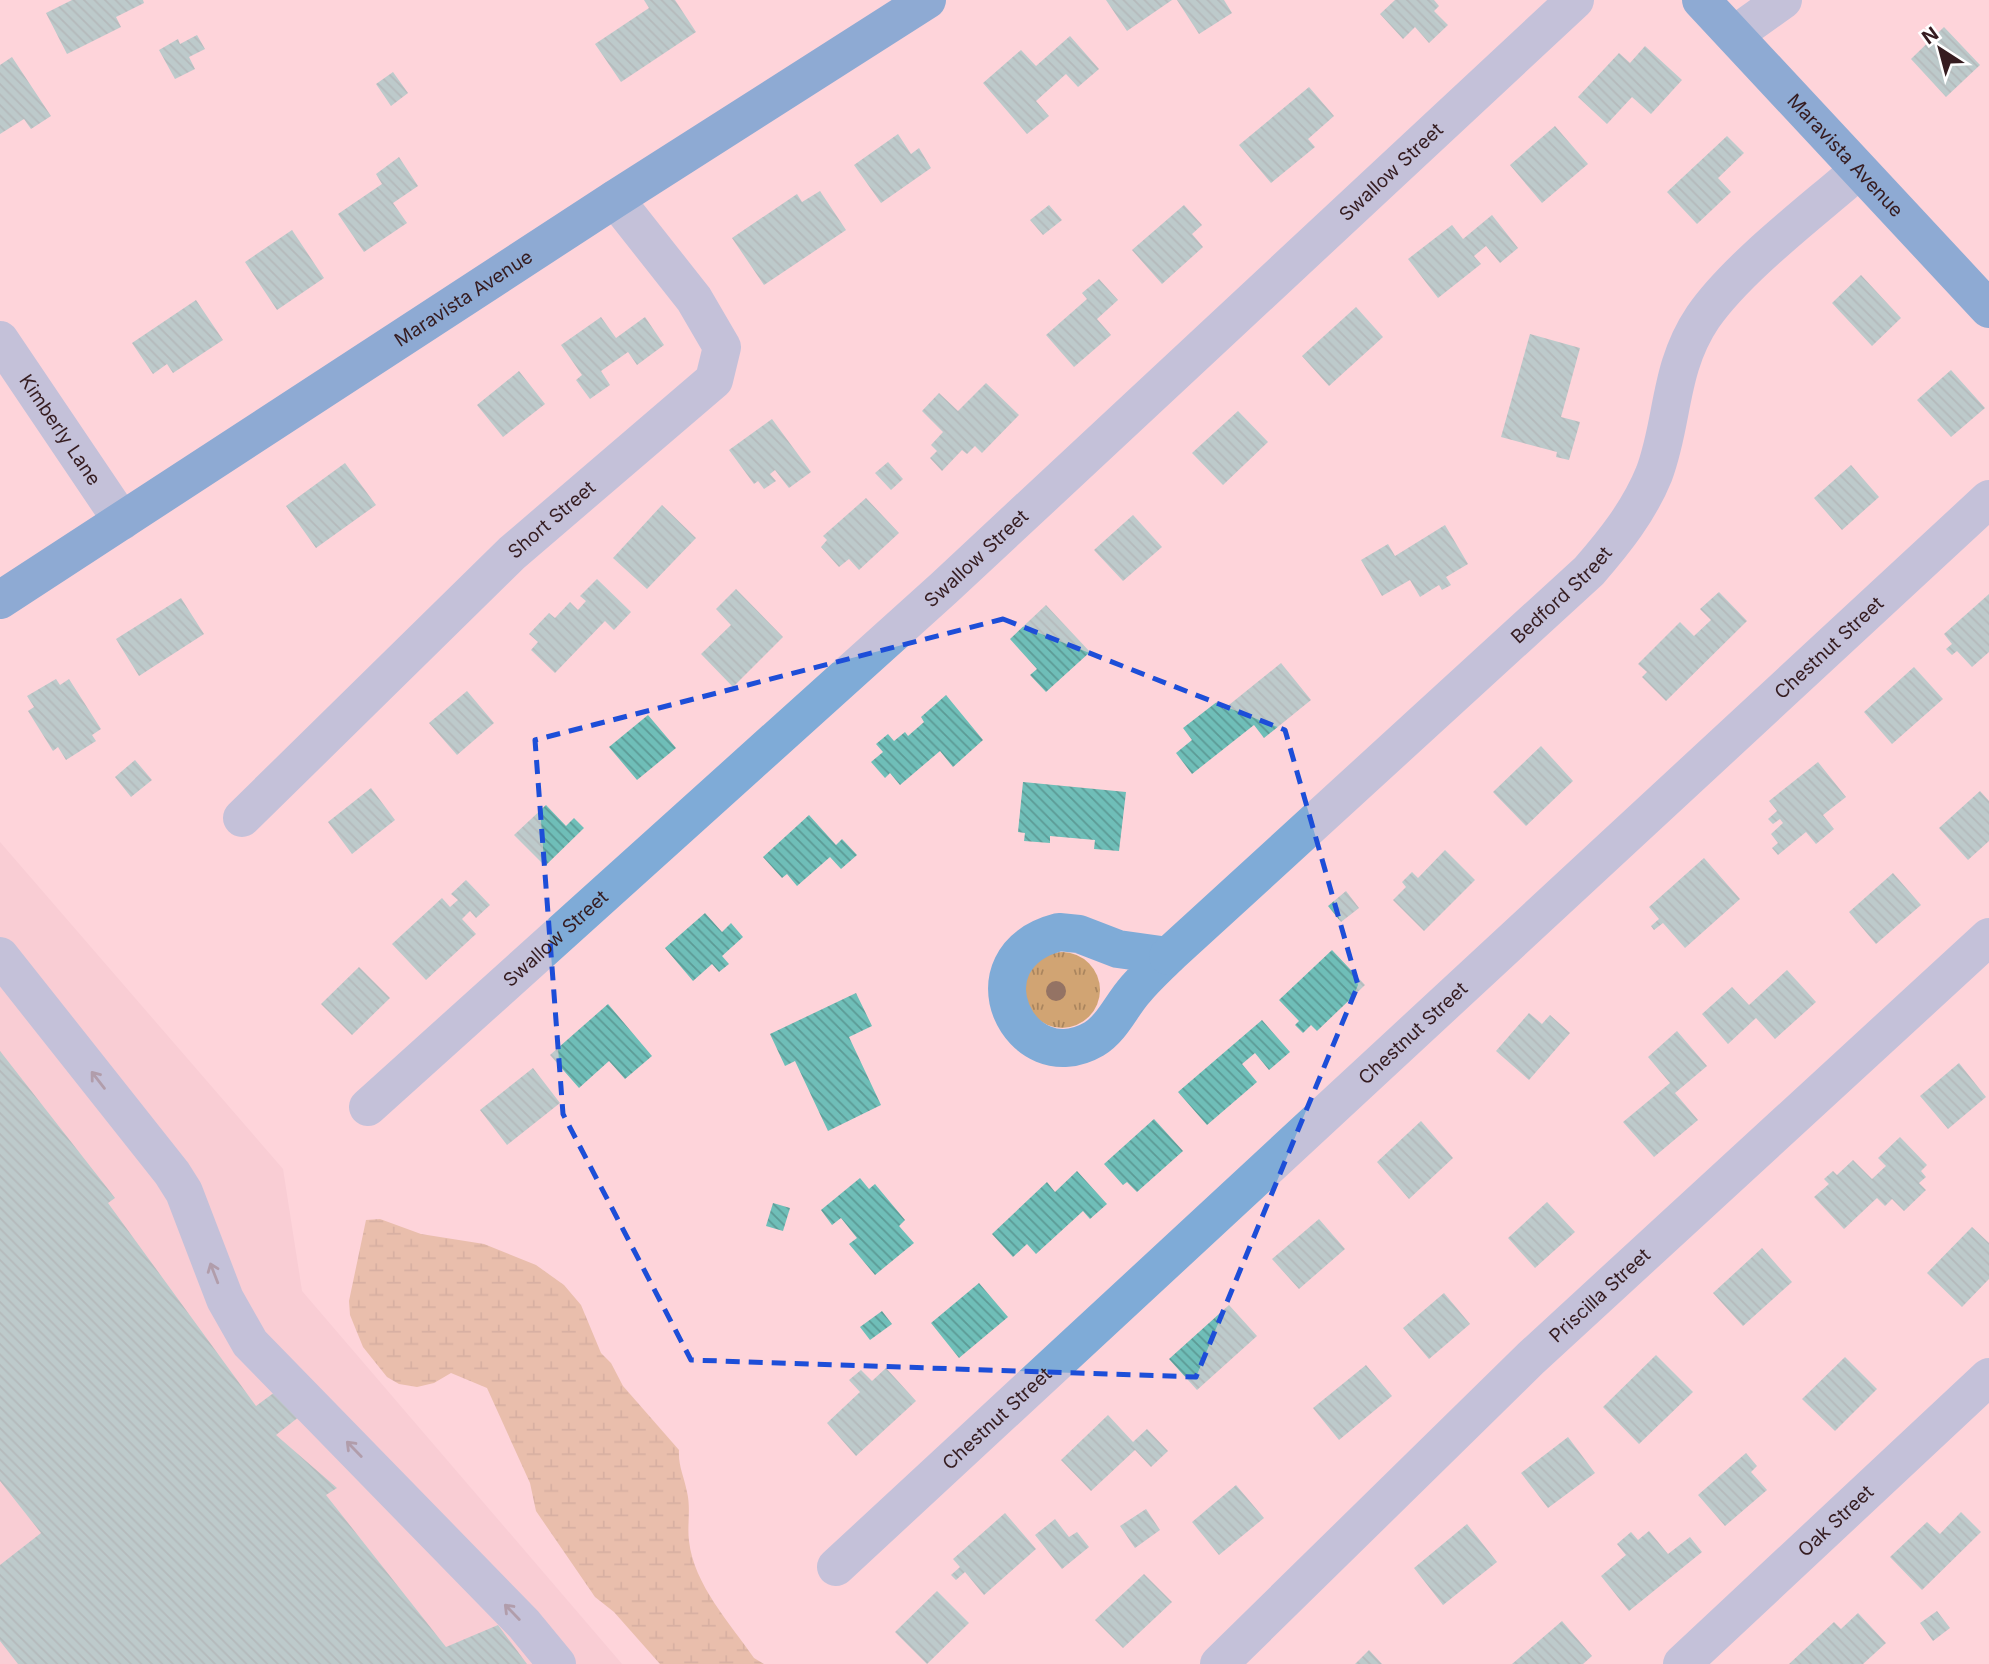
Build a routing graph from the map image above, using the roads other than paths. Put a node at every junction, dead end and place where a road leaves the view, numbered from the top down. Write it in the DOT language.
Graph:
graph roads {
  1 [pos="927,0"];
  2 [pos="1575,0"];
  3 [pos="1701,0"];
  4 [pos="1783,0"];
  5 [pos="1734,35"];
  6 [pos="1858,171"];
  7 [pos="615,199"];
  8 [pos="1989,309"];
  9 [pos="0,340"];
  10 [pos="1989,499"];
  11 [pos="121,521"];
  12 [pos="0,600"];
  13 [pos="242,818"];
  14 [pos="1989,937"];
  15 [pos="0,956"];
  16 [pos="1168,956"];
  17 [pos="368,1107"];
  18 [pos="1989,1377"];
  19 [pos="836,1567"];
  20 [pos="557,1664"];
  21 [pos="1219,1664"];
  22 [pos="1682,1664"];
  1 -- 7 [label="main road, Maravista Avenue"];
  2 -- 17 [label="street, Swallow Street"];
  3 -- 5 [label="main road, Maravista Avenue"];
  4 -- 5 [label="street"];
  5 -- 6 [label="main road, Maravista Avenue"];
  6 -- 8 [label="main road, Maravista Avenue"];
  6 -- 16 [label="street, Bedford Street"];
  7 -- 11 [label="main road, Maravista Avenue"];
  7 -- 13 [label="street, Short Street"];
  9 -- 11 [label="street, Kimberly Lane"];
  10 -- 19 [label="street, Chestnut Street"];
  11 -- 12 [label="main road, Maravista Avenue"];
  14 -- 21 [label="street, Priscilla Street"];
  20 -- 15 [label="street, one-way"];
  18 -- 22 [label="street, Oak Street"];
}
